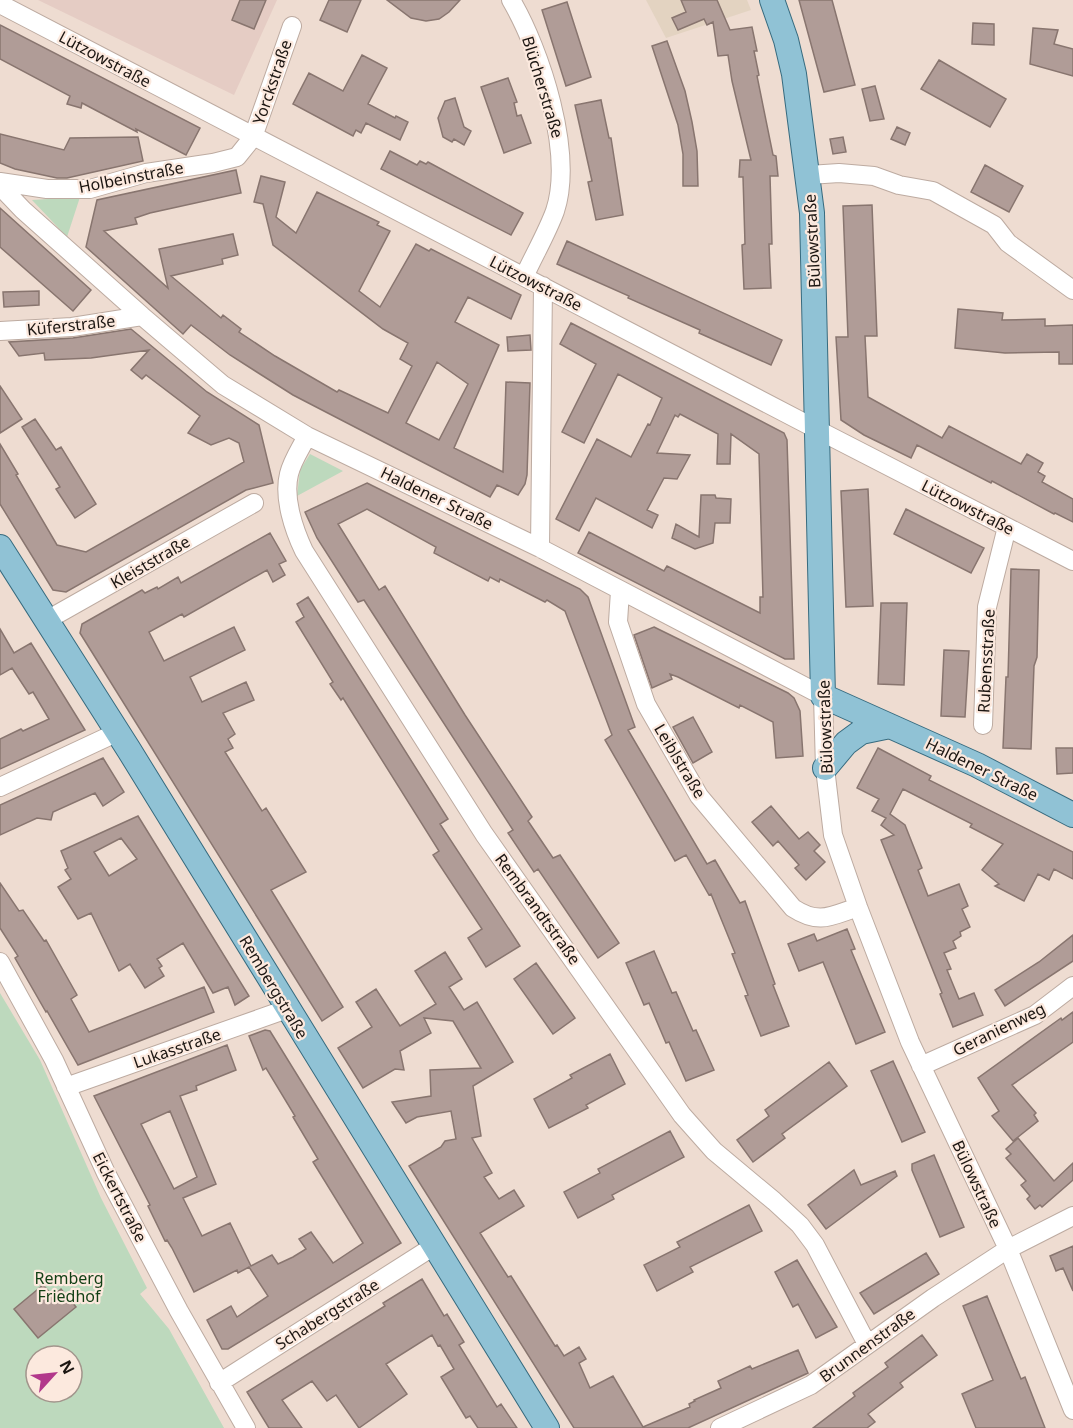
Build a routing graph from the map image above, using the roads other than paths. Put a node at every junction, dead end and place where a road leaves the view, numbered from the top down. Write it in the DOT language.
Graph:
graph roads {
  1 [pos="512,0"];
  2 [pos="772,0"];
  3 [pos="0,4"];
  4 [pos="291,26"];
  5 [pos="253,137"];
  6 [pos="809,175"];
  7 [pos="0,184"];
  8 [pos="28,187"];
  9 [pos="23,210"];
  10 [pos="524,277"];
  11 [pos="543,286"];
  12 [pos="1073,290"];
  13 [pos="142,316"];
  14 [pos="0,331"];
  15 [pos="818,430"];
  16 [pos="307,436"];
  17 [pos="254,503"];
  18 [pos="1007,527"];
  19 [pos="0,547"];
  20 [pos="540,548"];
  21 [pos="1073,561"];
  22 [pos="621,591"];
  23 [pos="47,620"];
  24 [pos="823,696"];
  25 [pos="983,725"];
  26 [pos="890,726"];
  27 [pos="117,732"];
  28 [pos="825,768"];
  29 [pos="0,787"];
  30 [pos="1073,815"];
  31 [pos="858,907"];
  32 [pos="0,962"];
  33 [pos="1073,986"];
  34 [pos="287,1009"];
  35 [pos="921,1066"];
  36 [pos="66,1087"];
  37 [pos="1073,1216"];
  38 [pos="434,1246"];
  39 [pos="1008,1249"];
  40 [pos="867,1344"];
  41 [pos="219,1383"];
  42 [pos="1073,1410"];
  43 [pos="246,1428"];
  44 [pos="547,1428"];
  45 [pos="720,1428"];
  1 -- 10 [label="street, Blücherstraße"];
  2 -- 6 [label="main road, Bülowstraße"];
  3 -- 5 [label="street, Lützowstraße"];
  4 -- 5 [label="street, Yorckstraße"];
  5 -- 8 [label="street, Holbeinstraße"];
  5 -- 10 [label="street, Lützowstraße"];
  6 -- 12 [label="street"];
  6 -- 15 [label="main road, Bülowstraße"];
  7 -- 8 [label="street, Holbeinstraße"];
  7 -- 9 [label="street, Haldener Straße"];
  8 -- 9 [label="street"];
  9 -- 13 [label="street, Haldener Straße"];
  10 -- 11 [label="street, Lützowstraße"];
  11 -- 15 [label="street, Lützowstraße"];
  11 -- 20 [label="street"];
  13 -- 14 [label="street, Küferstraße"];
  13 -- 16 [label="street, Haldener Straße"];
  15 -- 18 [label="street, Lützowstraße"];
  15 -- 24 [label="main road, Bülowstraße"];
  16 -- 20 [label="street, Haldener Straße"];
  16 -- 40 [label="street, Rembrandtstraße"];
  17 -- 23 [label="street, Kleiststraße"];
  18 -- 21 [label="street, Lützowstraße"];
  18 -- 25 [label="street, Rubensstraße"];
  19 -- 23 [label="main road, Rembergstraße"];
  20 -- 22 [label="street, Haldener Straße"];
  22 -- 24 [label="street, Haldener Straße"];
  22 -- 31 [label="street, Leiblstraße"];
  23 -- 27 [label="main road, Rembergstraße"];
  24 -- 26 [label="main road, Haldener Straße"];
  24 -- 28 [label="street, Bülowstraße"];
  26 -- 28 [label="main road"];
  26 -- 30 [label="main road, Haldener Straße"];
  27 -- 29 [label="street"];
  27 -- 34 [label="main road, Rembergstraße"];
  28 -- 31 [label="street, Bülowstraße"];
  31 -- 35 [label="street, Bülowstraße"];
  32 -- 36 [label="street, Eickertstraße"];
  33 -- 35 [label="street, Geranienweg"];
  34 -- 36 [label="street, Lukasstraße"];
  34 -- 38 [label="main road, Rembergstraße"];
  35 -- 39 [label="street, Bülowstraße"];
  36 -- 41 [label="street, Eickertstraße"];
  37 -- 39 [label="street, Brunnenstraße"];
  38 -- 41 [label="street, Schabergstraße"];
  38 -- 44 [label="main road, Rembergstraße"];
  39 -- 40 [label="street, Brunnenstraße"];
  39 -- 42 [label="street, Bülowstraße"];
  40 -- 45 [label="street, Brunnenstraße"];
  41 -- 43 [label="street, Eickertstraße"];
}
